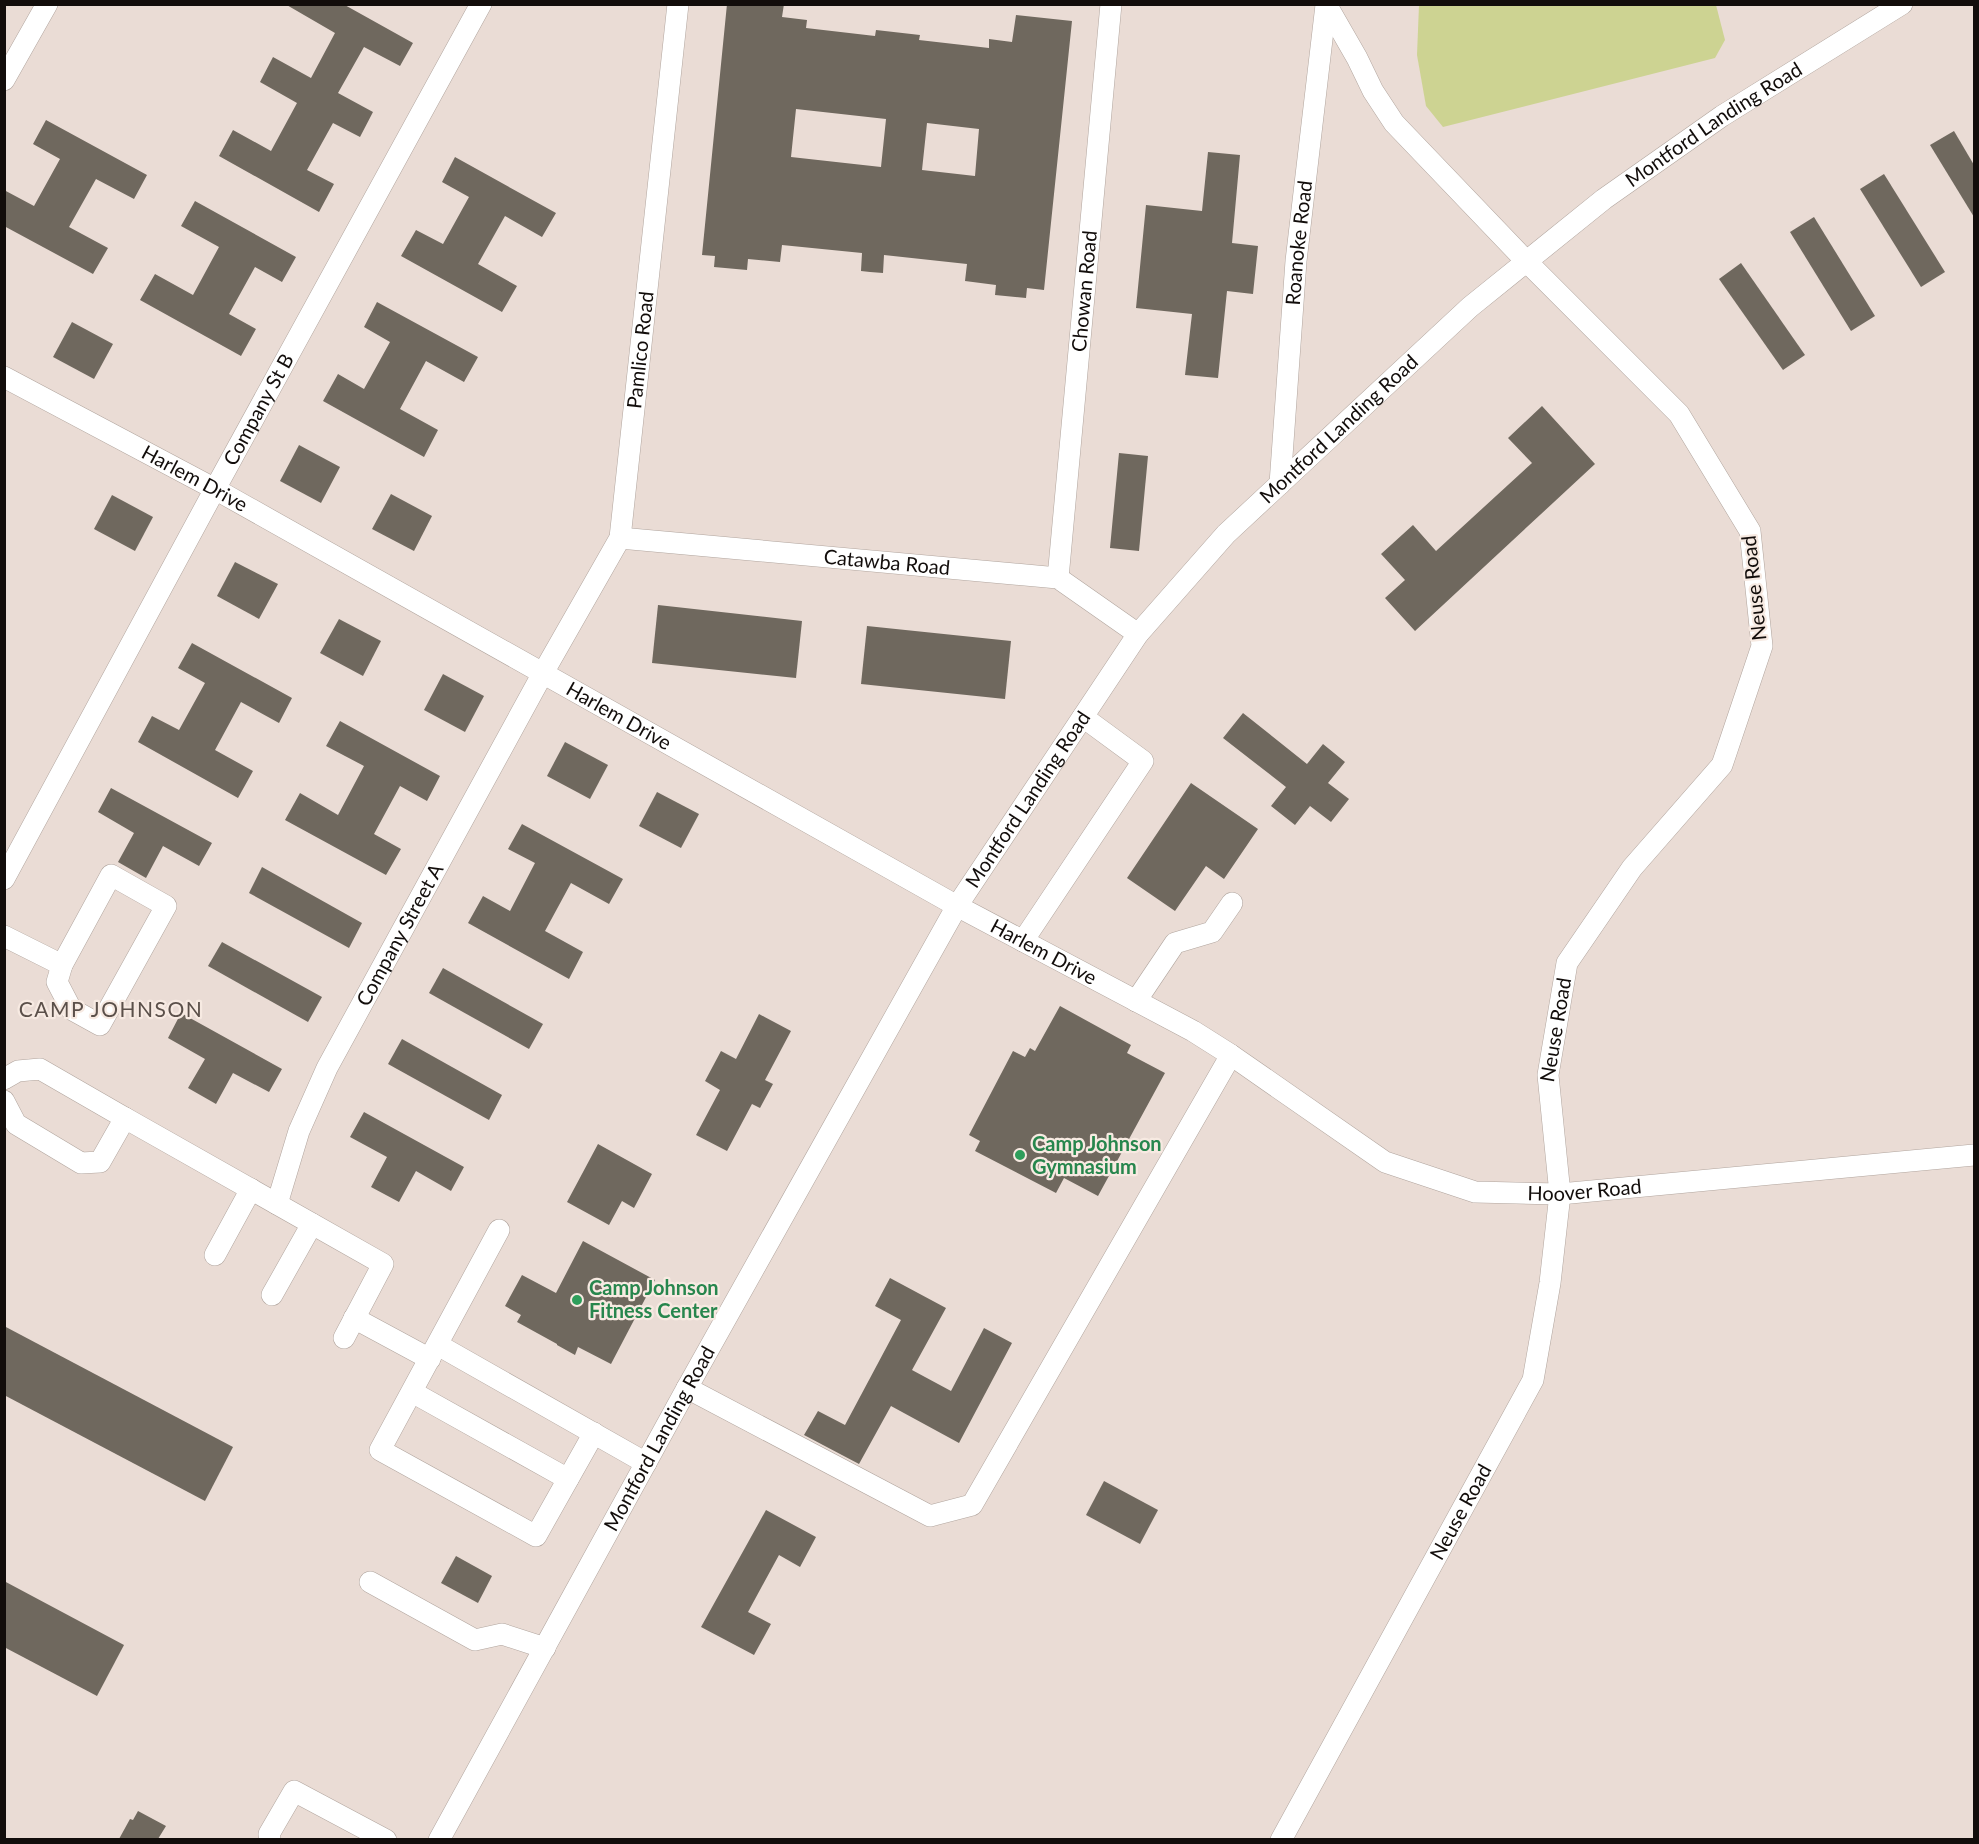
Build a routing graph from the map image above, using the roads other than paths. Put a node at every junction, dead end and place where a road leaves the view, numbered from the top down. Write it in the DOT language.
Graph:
graph roads {
  1 [pos="47,4"];
  2 [pos="481,4"];
  3 [pos="678,4"];
  4 [pos="1111,4"];
  5 [pos="1902,4"];
  6 [pos="1326,5"];
  7 [pos="4,80"];
  8 [pos="1527,262"];
  9 [pos="4,377"];
  10 [pos="1280,484"];
  11 [pos="215,489"];
  12 [pos="620,538"];
  13 [pos="1058,578"];
  14 [pos="1138,634"];
  15 [pos="543,673"];
  16 [pos="1083,717"];
  17 [pos="4,879"];
  18 [pos="1232,903"];
  19 [pos="957,906"];
  20 [pos="4,936"];
  21 [pos="1023,941"];
  22 [pos="62,965"];
  23 [pos="1136,1001"];
  24 [pos="1231,1055"];
  25 [pos="4,1079"];
  26 [pos="4,1101"];
  27 [pos="124,1118"];
  28 [pos="1974,1155"];
  29 [pos="251,1189"];
  30 [pos="1560,1194"];
  31 [pos="278,1204"];
  32 [pos="312,1224"];
  33 [pos="499,1230"];
  34 [pos="215,1255"];
  35 [pos="272,1295"];
  36 [pos="354,1318"];
  37 [pos="344,1338"];
  38 [pos="434,1352"];
  39 [pos="687,1388"];
  40 [pos="412,1392"];
  41 [pos="594,1433"];
  42 [pos="646,1463"];
  43 [pos="568,1479"];
  44 [pos="370,1581"];
  45 [pos="545,1648"];
  46 [pos="373,1836"];
  47 [pos="270,1839"];
  48 [pos="439,1839"];
  49 [pos="1281,1839"];
  1 -- 7 [label="street"];
  2 -- 11 [label="street, Company St B"];
  3 -- 12 [label="street, Pamlico Road"];
  4 -- 13 [label="street, Chowan Road"];
  5 -- 8 [label="street, Montford Landing Road"];
  6 -- 8 [label="street, Neuse Road"];
  6 -- 10 [label="street, Roanoke Road"];
  8 -- 10 [label="street, Montford Landing Road"];
  8 -- 30 [label="street, Neuse Road"];
  9 -- 11 [label="street, Harlem Drive"];
  10 -- 14 [label="street, Montford Landing Road"];
  11 -- 15 [label="street, Harlem Drive"];
  11 -- 17 [label="street, Company St B"];
  12 -- 13 [label="street, Catawba Road"];
  12 -- 15 [label="street, Pamlico Road"];
  13 -- 14 [label="street, Catawba Road"];
  14 -- 16 [label="street, Montford Landing Road"];
  15 -- 19 [label="street, Harlem Drive"];
  15 -- 31 [label="street, Company Street A"];
  16 -- 19 [label="street, Montford Landing Road"];
  16 -- 21 [label="street"];
  18 -- 23 [label="street"];
  19 -- 21 [label="street, Harlem Drive"];
  19 -- 39 [label="street, Montford Landing Road"];
  20 -- 22 [label="street"];
  21 -- 23 [label="street, Harlem Drive"];
  22 -- 22 [label="street"];
  23 -- 24 [label="street, Harlem Drive"];
  24 -- 30 [label="street, Hoover Road"];
  24 -- 39 [label="street"];
  25 -- 27 [label="street"];
  26 -- 27 [label="street"];
  27 -- 29 [label="street"];
  28 -- 30 [label="street, Hoover Road"];
  29 -- 31 [label="street"];
  29 -- 34 [label="street"];
  30 -- 49 [label="street, Neuse Road"];
  31 -- 32 [label="street"];
  32 -- 35 [label="street"];
  32 -- 36 [label="street"];
  33 -- 38 [label="street"];
  36 -- 37 [label="street"];
  36 -- 38 [label="street"];
  38 -- 40 [label="street"];
  38 -- 41 [label="street"];
  39 -- 42 [label="street, Montford Landing Road"];
  40 -- 43 [label="street"];
  40 -- 43 [label="street"];
  41 -- 42 [label="street"];
  41 -- 43 [label="street"];
  42 -- 45 [label="street, Montford Landing Road"];
  44 -- 45 [label="street"];
  45 -- 48 [label="street, Montford Landing Road"];
  46 -- 47 [label="street"];
}
